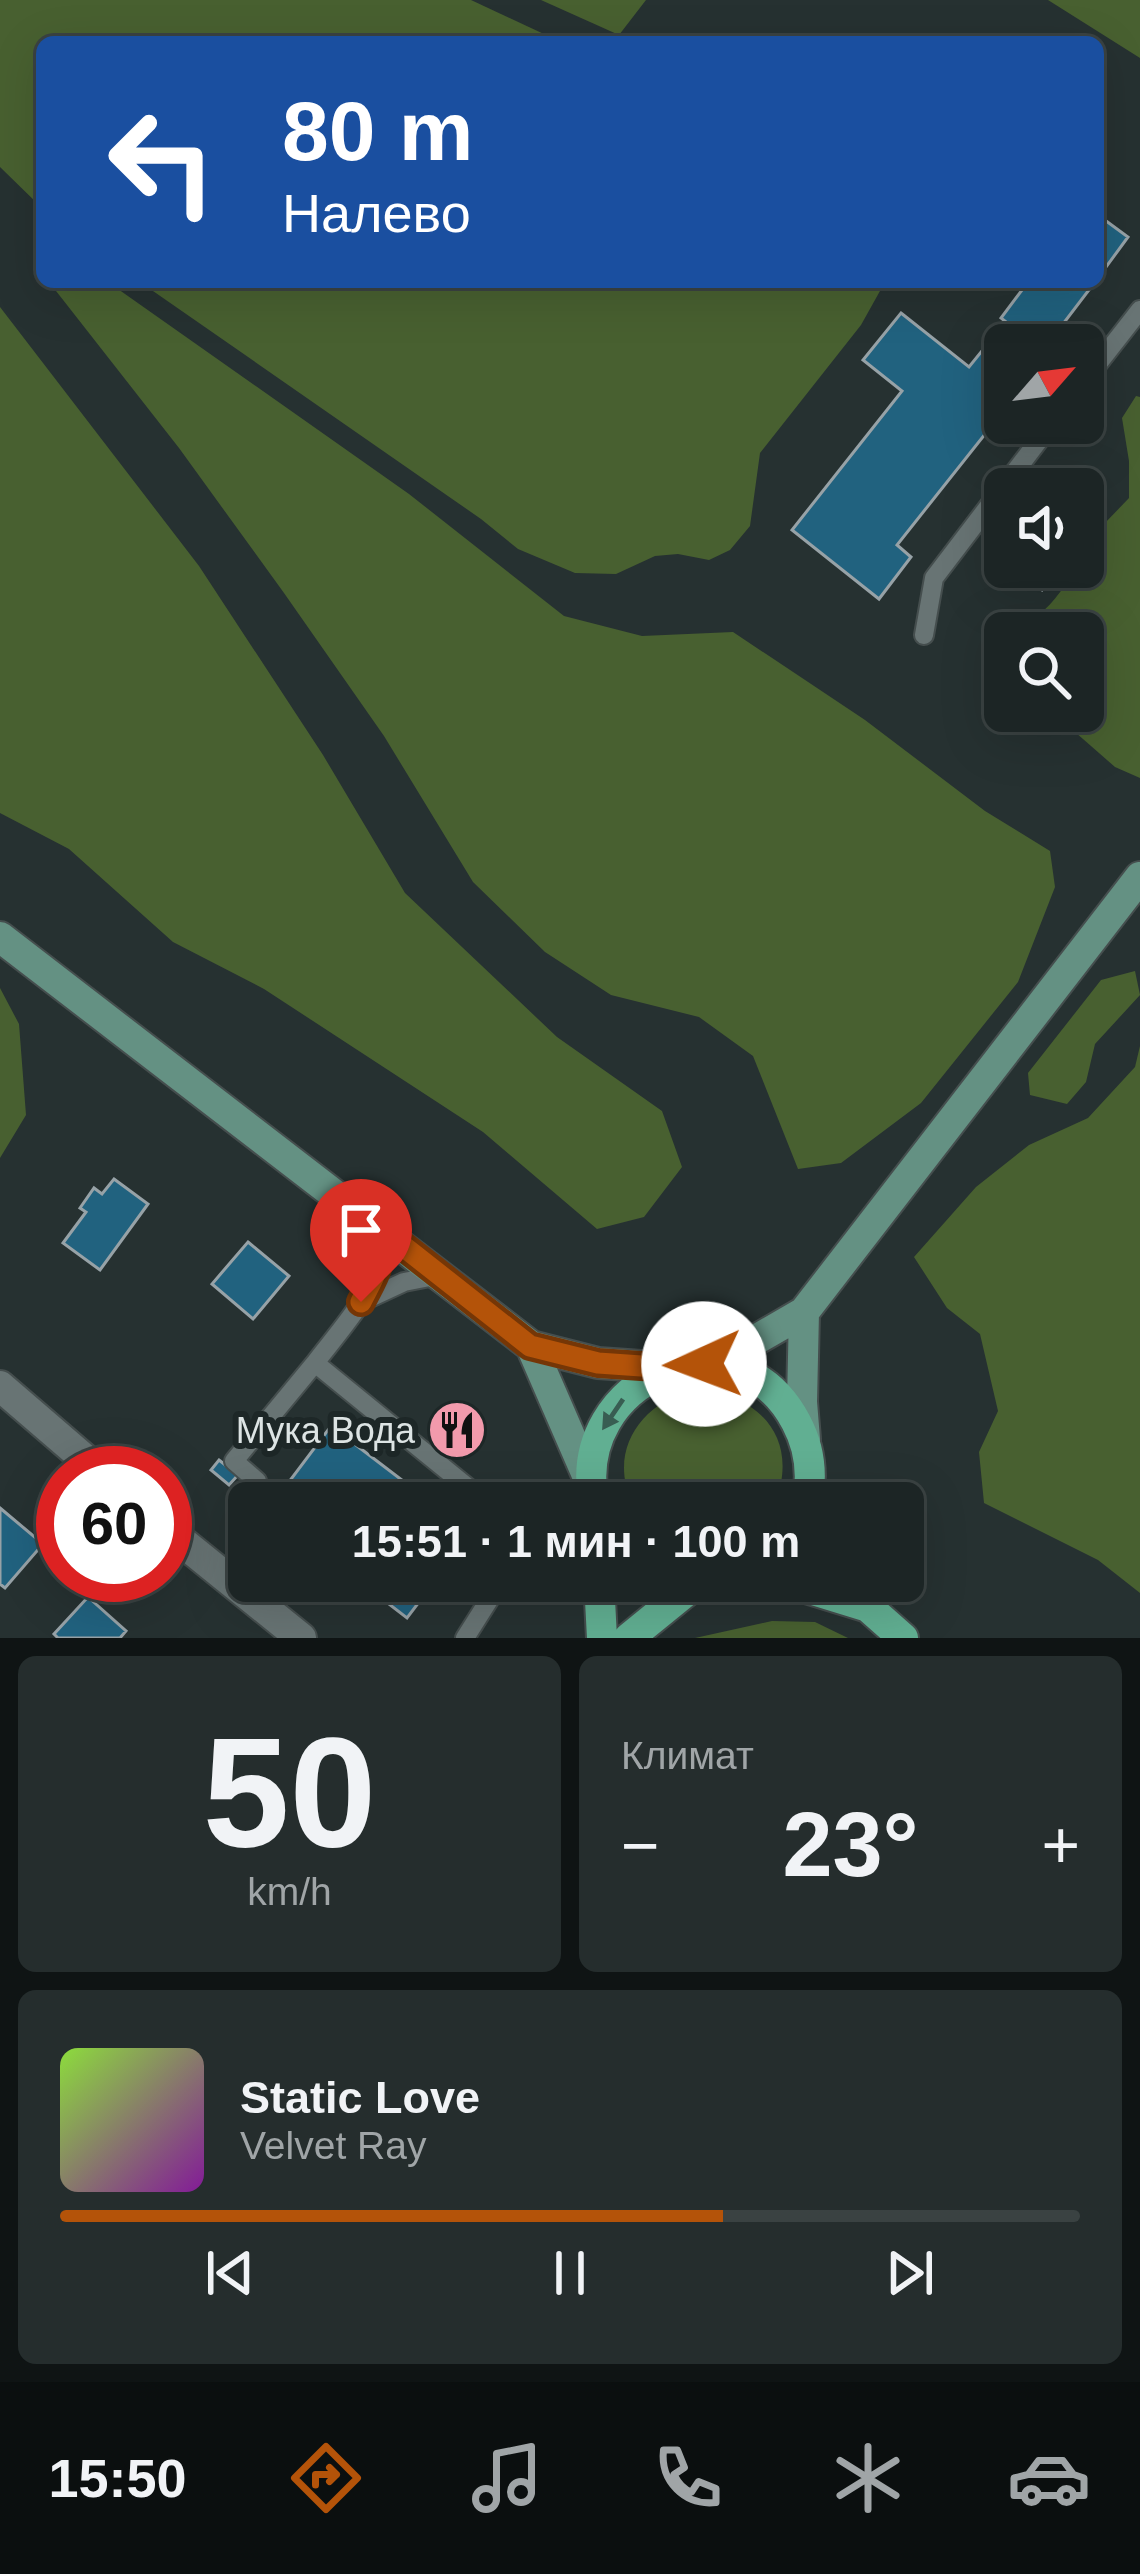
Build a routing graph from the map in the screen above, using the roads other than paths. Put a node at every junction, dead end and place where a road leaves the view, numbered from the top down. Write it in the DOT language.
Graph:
graph roads {
  1 [pos="1137,320"];
  2 [pos="1104,358"];
  3 [pos="1036,444"];
  4 [pos="924,635"];
  5 [pos="1140,878"];
  6 [pos="0,937"];
  7 [pos="375,1224"];
  8 [pos="440,1275"];
  9 [pos="361,1302"];
  10 [pos="804,1312"];
  11 [pos="530,1346"];
  12 [pos="315,1363"];
  13 [pos="704,1364"];
  14 [pos="670,1368"];
  15 [pos="0,1386"];
  16 [pos="805,1438"];
  17 [pos="70,1446"];
  18 [pos="257,1481"];
  19 [pos="461,1482"];
  20 [pos="587,1482"];
  21 [pos="592,1482"];
  22 [pos="810,1482"];
  23 [pos="192,1550"];
  24 [pos="487,1602"];
  25 [pos="600,1602"];
  26 [pos="678,1602"];
  27 [pos="869,1602"];
  28 [pos="301,1638"];
  29 [pos="464,1638"];
  30 [pos="602,1638"];
  31 [pos="629,1638"];
  32 [pos="903,1638"];
  1 -- 2 [label="lane"];
  3 -- 4 [label="lane"];
  5 -- 10 [label="main road"];
  6 -- 7 [label="main road"];
  7 -- 8 [label="main road"];
  7 -- 9 [label="lane"];
  8 -- 9 [label="lane"];
  8 -- 11 [label="main road"];
  9 -- 12 [label="lane"];
  10 -- 13 [label="main road"];
  10 -- 16 [label="main road"];
  11 -- 14 [label="main road"];
  11 -- 20 [label="main road"];
  12 -- 18 [label="lane"];
  12 -- 19 [label="lane"];
  13 -- 14 [label="main road"];
  13 -- 16 [label="main road"];
  14 -- 21 [label="main road, one-way"];
  15 -- 17 [label="street"];
  16 -- 22 [label="main road"];
  23 -- 28 [label="street"];
  24 -- 29 [label="lane"];
  25 -- 30 [label="main road"];
  26 -- 31 [label="main road"];
  27 -- 32 [label="main road"];
}
